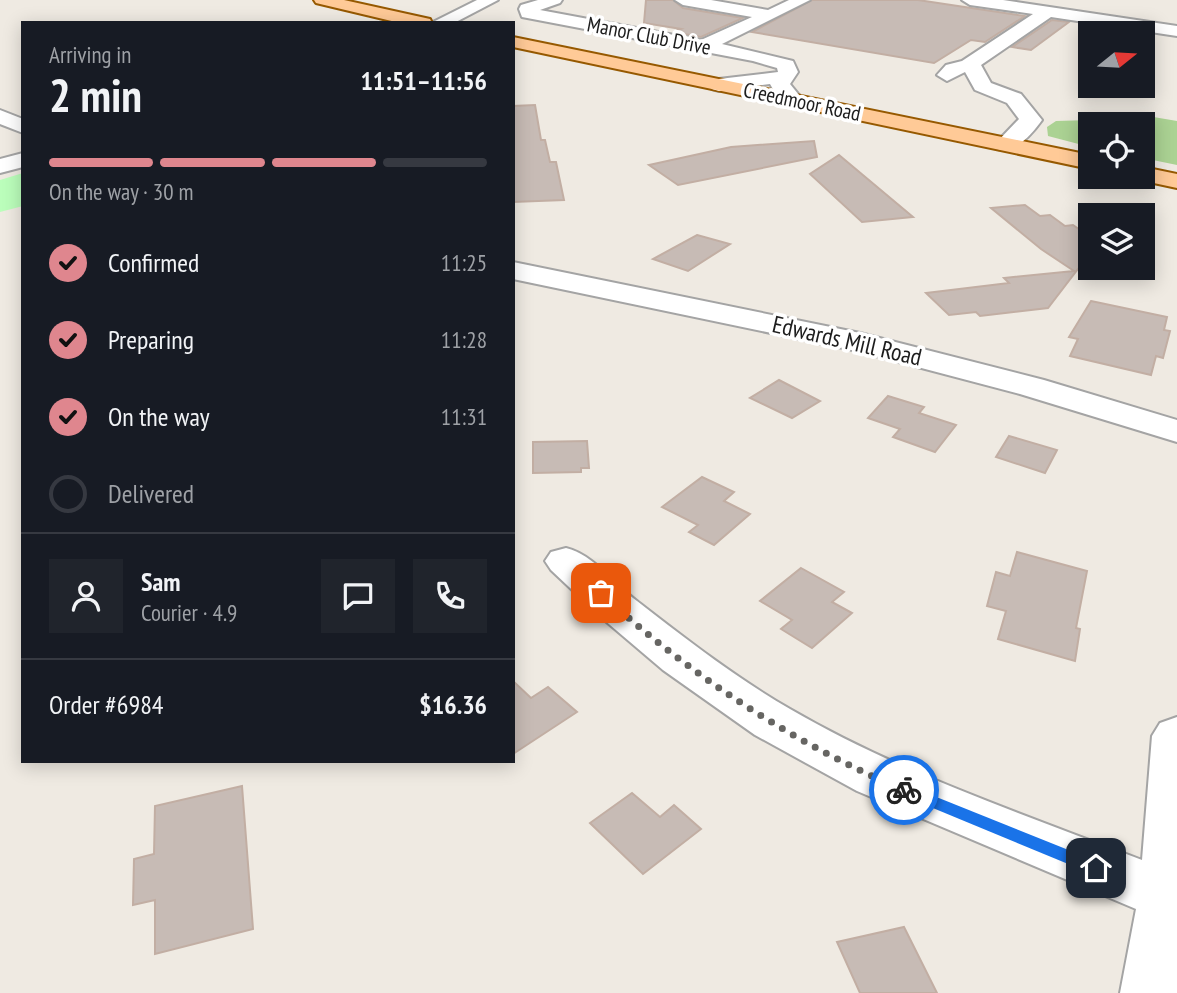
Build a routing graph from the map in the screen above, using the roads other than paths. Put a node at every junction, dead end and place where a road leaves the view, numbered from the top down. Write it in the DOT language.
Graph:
graph roads {
  1 [pos="322,0"];
  2 [pos="461,0"];
  3 [pos="490,0"];
  4 [pos="554,0"];
  5 [pos="684,0"];
  6 [pos="802,0"];
  7 [pos="970,0"];
  8 [pos="1023,4"];
  9 [pos="1085,9"];
  10 [pos="1048,12"];
  11 [pos="770,15"];
  12 [pos="413,21"];
  13 [pos="419,21"];
  14 [pos="443,21"];
  15 [pos="1023,29"];
  16 [pos="1177,31"];
  17 [pos="1047,33"];
  18 [pos="515,42"];
  19 [pos="703,46"];
  20 [pos="975,73"];
  21 [pos="946,76"];
  22 [pos="783,77"];
  23 [pos="719,85"];
  24 [pos="793,100"];
  25 [pos="1019,105"];
  26 [pos="0,116"];
  27 [pos="21,126"];
  28 [pos="978,138"];
  29 [pos="1006,144"];
  30 [pos="21,149"];
  31 [pos="0,154"];
  32 [pos="1078,159"];
  33 [pos="21,161"];
  34 [pos="0,166"];
  35 [pos="1155,176"];
  36 [pos="1177,181"];
  37 [pos="515,271"];
  38 [pos="1177,431"];
  39 [pos="566,561"];
  40 [pos="1177,736"];
  41 [pos="1172,899"];
  42 [pos="1150,993"];
  1 -- 12 [label="main road"];
  2 -- 13 [label="street"];
  3 -- 14 [label="street"];
  4 -- 19 [label="street, Manor Club Drive"];
  5 -- 11 [label="street"];
  6 -- 11 [label="street"];
  7 -- 8 [label="street"];
  8 -- 10 [label="street"];
  9 -- 10 [label="street"];
  9 -- 16 [label="street"];
  10 -- 15 [label="street"];
  11 -- 19 [label="street"];
  15 -- 17 [label="street"];
  15 -- 20 [label="street"];
  18 -- 23 [label="main road, Creedmoor Road"];
  19 -- 22 [label="street, Manor Club Drive"];
  20 -- 21 [label="street"];
  20 -- 25 [label="street"];
  22 -- 23 [label="street, Manor Club Drive"];
  22 -- 24 [label="street, Manor Club Drive"];
  23 -- 24 [label="main road, Creedmoor Road"];
  24 -- 28 [label="main road, Creedmoor Road"];
  25 -- 28 [label="street"];
  25 -- 29 [label="street"];
  26 -- 27 [label="street"];
  28 -- 29 [label="main road, Creedmoor Road"];
  29 -- 32 [label="main road, Creedmoor Road"];
  30 -- 31 [label="street"];
  33 -- 34 [label="street"];
  35 -- 36 [label="main road"];
  37 -- 38 [label="street, Edwards Mill Road"];
  39 -- 41 [label="street"];
  40 -- 41 [label="street"];
  41 -- 42 [label="street"];
}
